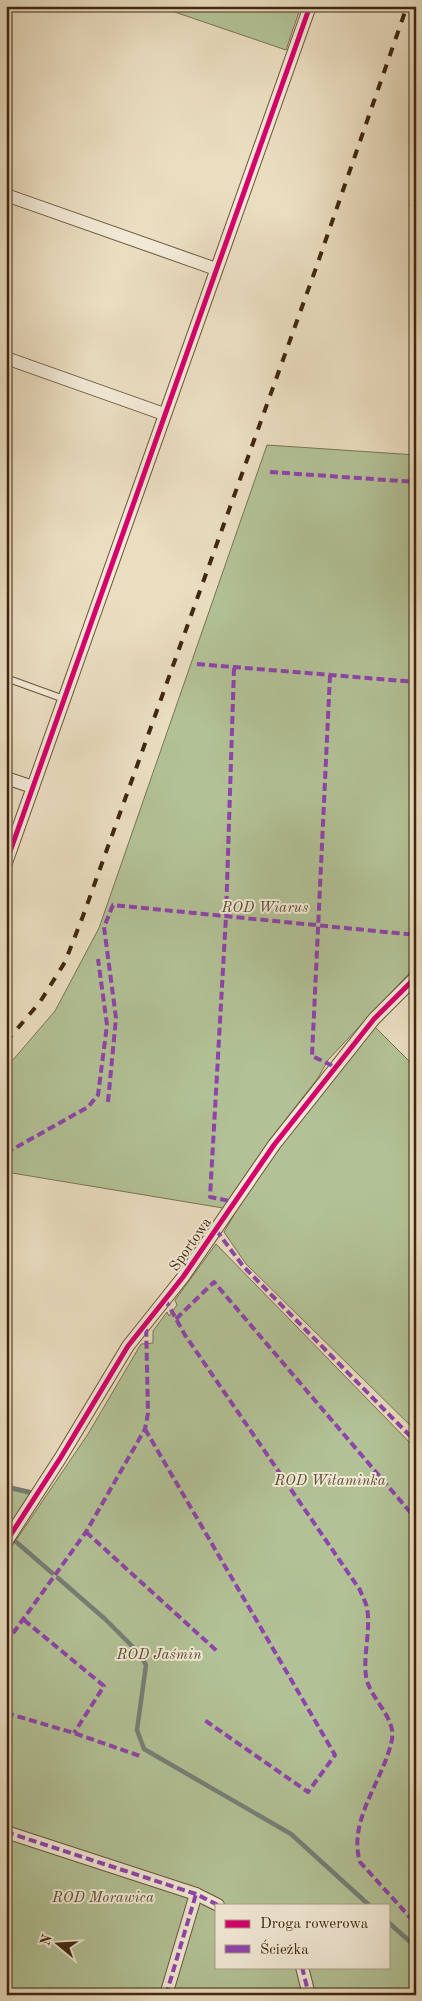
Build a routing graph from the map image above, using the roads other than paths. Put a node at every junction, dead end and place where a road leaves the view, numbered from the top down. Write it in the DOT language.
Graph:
graph roads {
  1 [pos="310,6"];
  2 [pos="6,196"];
  3 [pos="216,269"];
  4 [pos="6,358"];
  5 [pos="164,414"];
  6 [pos="6,678"];
  7 [pos="64,699"];
  8 [pos="6,778"];
  9 [pos="33,787"];
  10 [pos="6,863"];
  11 [pos="416,977"];
  12 [pos="6,1542"];
  13 [pos="6,1832"];
  14 [pos="196,1894"];
  15 [pos="216,1904"];
  16 [pos="302,1968"];
  17 [pos="166,1995"];
  18 [pos="309,1995"];
  1 -- 3 [label="street"];
  2 -- 3 [label="street"];
  3 -- 5 [label="street"];
  4 -- 5 [label="street"];
  5 -- 7 [label="street"];
  6 -- 7 [label="lane"];
  7 -- 9 [label="street"];
  8 -- 9 [label="street"];
  9 -- 10 [label="street"];
  11 -- 12 [label="street, Sportowa"];
  13 -- 14 [label="street"];
  14 -- 15 [label="street"];
  14 -- 17 [label="street"];
  16 -- 18 [label="street"];
}
